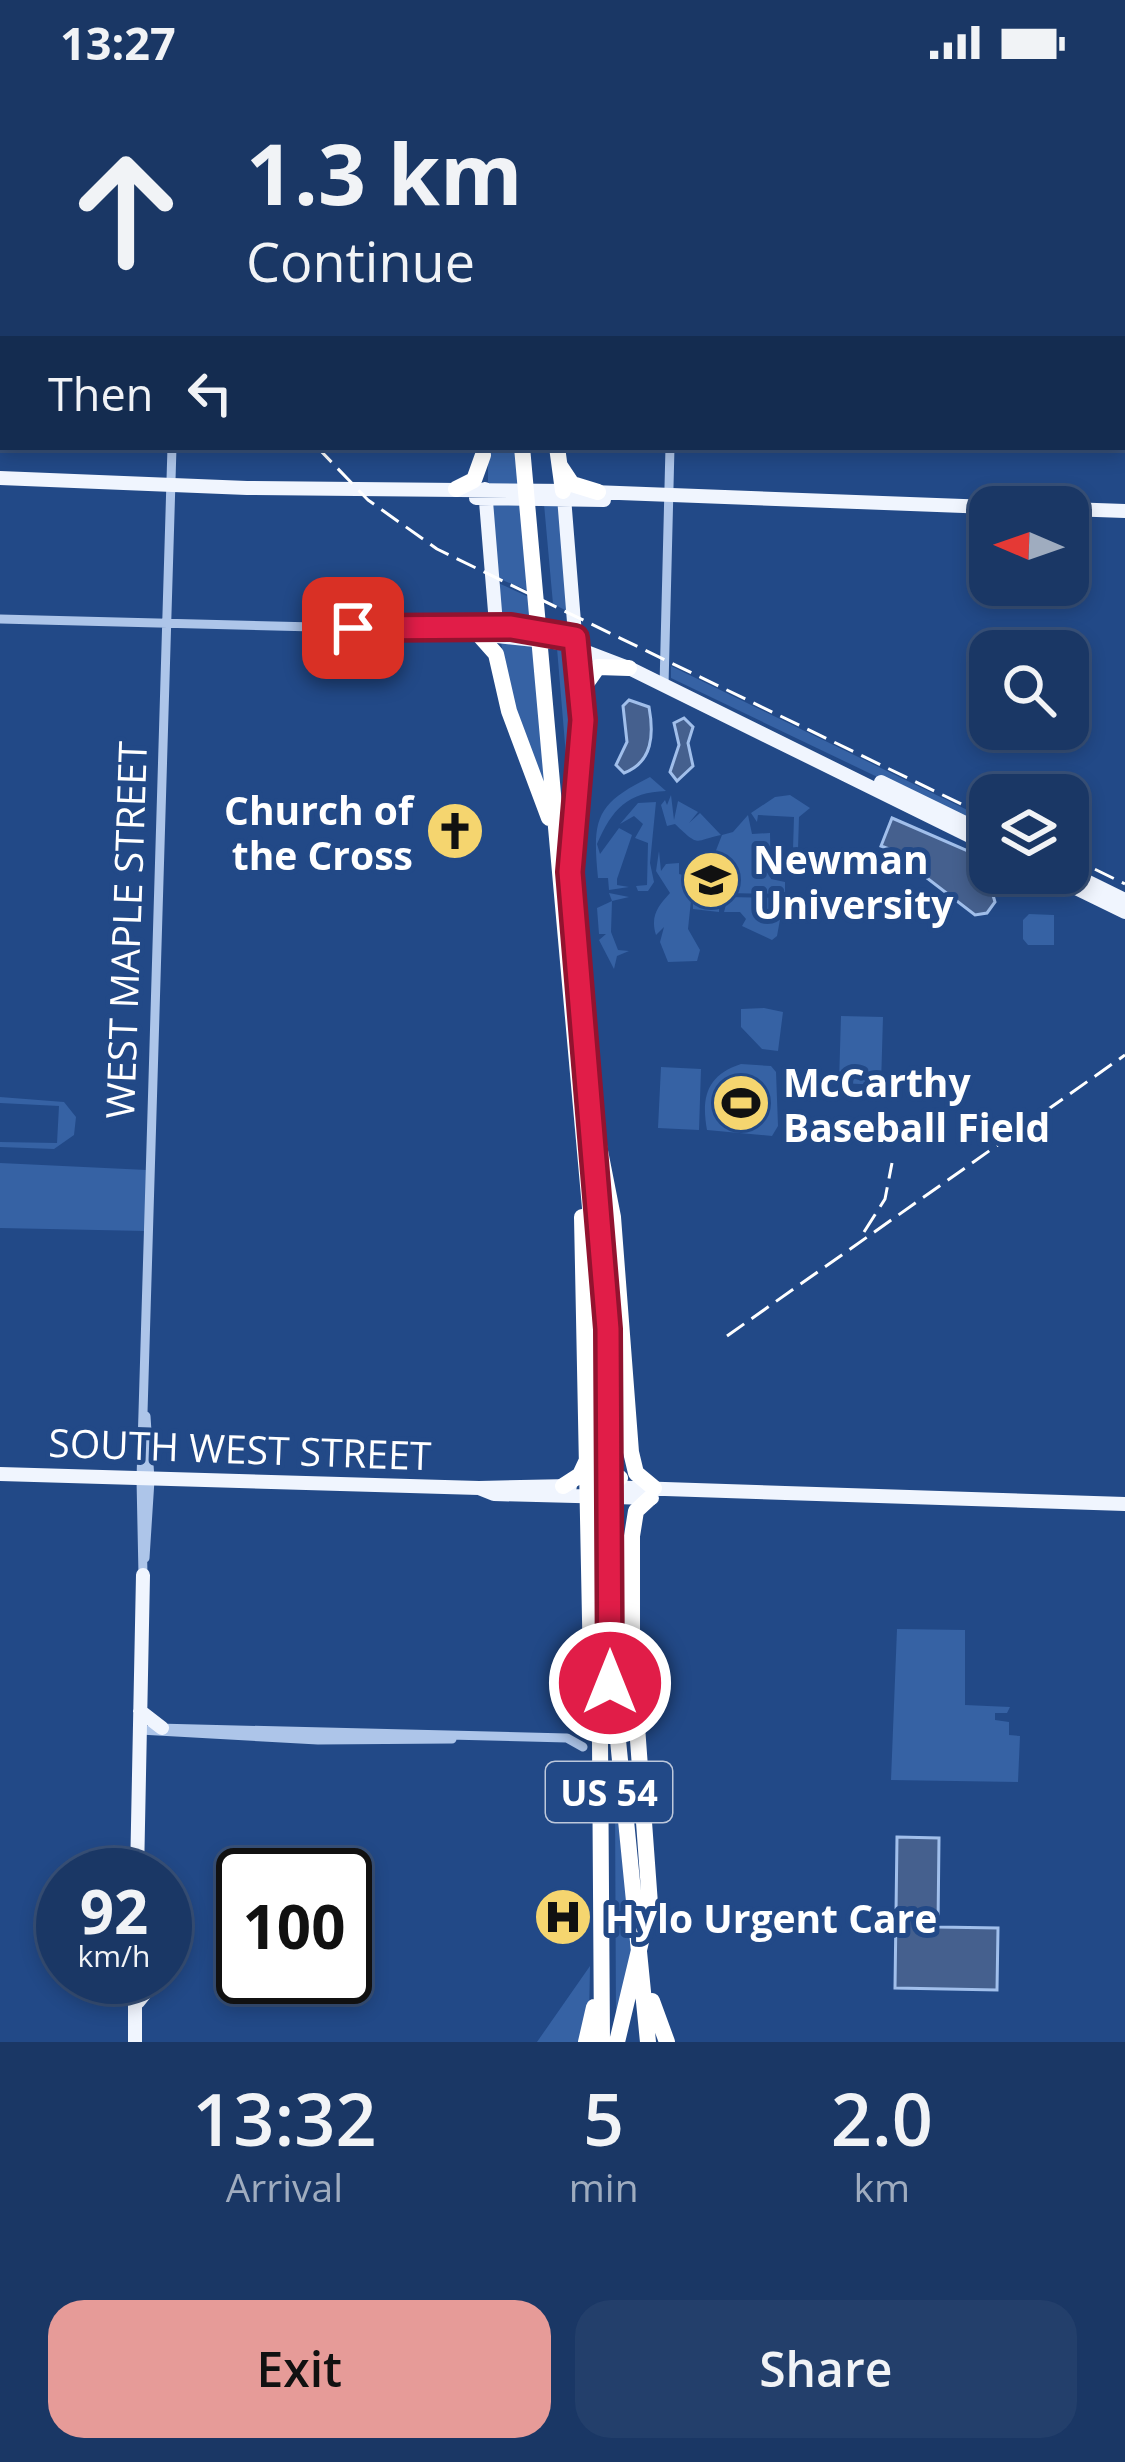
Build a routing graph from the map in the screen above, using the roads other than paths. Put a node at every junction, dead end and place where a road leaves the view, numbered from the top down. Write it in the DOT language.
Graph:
graph roads {
  1 [pos="172,450"];
  2 [pos="523,450"];
  3 [pos="532,450"];
  4 [pos="670,450"];
  5 [pos="483,451"];
  6 [pos="559,456"];
  7 [pos="530,476"];
  8 [pos="0,478"];
  9 [pos="171,485"];
  10 [pos="457,489"];
  11 [pos="425,490"];
  12 [pos="598,492"];
  13 [pos="485,494"];
  14 [pos="669,498"];
  15 [pos="568,502"];
  16 [pos="969,506"];
  17 [pos="1089,510"];
  18 [pos="1125,511"];
  19 [pos="0,619"];
  20 [pos="167,622"];
  21 [pos="489,632"];
  22 [pos="575,643"];
  23 [pos="628,668"];
  24 [pos="664,681"];
  25 [pos="580,692"];
  26 [pos="969,825"];
  27 [pos="969,835"];
  28 [pos="566,877"];
  29 [pos="1089,882"];
  30 [pos="1088,894"];
  31 [pos="1125,900"];
  32 [pos="1125,912"];
  33 [pos="590,1104"];
  34 [pos="597,1446"];
  35 [pos="631,1452"];
  36 [pos="0,1474"];
  37 [pos="145,1479"];
  38 [pos="563,1486"];
  39 [pos="479,1488"];
  40 [pos="652,1493"];
  41 [pos="544,1496"];
  42 [pos="602,1496"];
  43 [pos="1125,1504"];
  44 [pos="632,1536"];
  45 [pos="606,1543"];
  46 [pos="143,1576"];
  47 [pos="610,1606"];
  48 [pos="632,1658"];
  49 [pos="140,1711"];
  50 [pos="162,1728"];
  51 [pos="140,1730"];
  52 [pos="452,1739"];
  53 [pos="554,1741"];
  54 [pos="409,1742"];
  55 [pos="393,1752"];
  56 [pos="601,1809"];
  57 [pos="625,1832"];
  58 [pos="138,1848"];
  59 [pos="640,1960"];
  60 [pos="602,1965"];
  61 [pos="135,2006"];
  62 [pos="135,2042"];
  63 [pos="586,2042"];
  64 [pos="610,2042"];
  65 [pos="648,2042"];
  66 [pos="667,2042"];
  1 -- 9 [label="street, WEST MAPLE STREET"];
  2 -- 7 [label="highway, US 54"];
  3 -- 7 [label="highway, US 54"];
  4 -- 14 [label="street"];
  5 -- 10 [label="highway"];
  5 -- 13 [label="highway"];
  6 -- 12 [label="highway"];
  6 -- 15 [label="highway"];
  7 -- 28 [label="highway, US 54"];
  8 -- 9 [label="main road"];
  9 -- 11 [label="main road"];
  9 -- 20 [label="street, WEST MAPLE STREET"];
  10 -- 11 [label="main road"];
  10 -- 13 [label="main road"];
  11 -- 13 [label="main road"];
  12 -- 14 [label="main road"];
  12 -- 15 [label="main road"];
  13 -- 15 [label="main road"];
  13 -- 21 [label="main road"];
  14 -- 15 [label="main road"];
  14 -- 16 [label="main road"];
  14 -- 24 [label="street"];
  15 -- 22 [label="main road"];
  17 -- 18 [label="main road"];
  19 -- 20 [label="street"];
  20 -- 21 [label="street"];
  20 -- 37 [label="street, WEST MAPLE STREET"];
  21 -- 22 [label="main road"];
  21 -- 28 [label="highway"];
  22 -- 23 [label="main road"];
  22 -- 24 [label="main road"];
  22 -- 25 [label="highway"];
  23 -- 24 [label="main road"];
  23 -- 25 [label="highway"];
  24 -- 26 [label="main road"];
  24 -- 27 [label="main road"];
  25 -- 28 [label="highway"];
  28 -- 33 [label="highway, US 54"];
  28 -- 34 [label="highway, US 54"];
  29 -- 31 [label="main road"];
  30 -- 32 [label="main road"];
  33 -- 34 [label="highway, US 54"];
  33 -- 35 [label="highway"];
  34 -- 38 [label="highway"];
  34 -- 42 [label="highway"];
  34 -- 45 [label="highway, US 54"];
  35 -- 40 [label="highway"];
  35 -- 42 [label="highway"];
  36 -- 37 [label="main road, SOUTH WEST STREET"];
  37 -- 39 [label="main road, SOUTH WEST STREET"];
  37 -- 46 [label="street, WEST MAPLE STREET"];
  38 -- 39 [label="main road, SOUTH WEST STREET"];
  38 -- 42 [label="main road, SOUTH WEST STREET"];
  39 -- 41 [label="main road, SOUTH WEST STREET"];
  40 -- 42 [label="main road, SOUTH WEST STREET"];
  40 -- 43 [label="main road, SOUTH WEST STREET"];
  40 -- 44 [label="highway"];
  41 -- 42 [label="main road, SOUTH WEST STREET"];
  41 -- 42 [label="main road"];
  42 -- 44 [label="highway"];
  42 -- 56 [label="highway"];
  44 -- 48 [label="highway"];
  45 -- 47 [label="highway, US 54"];
  45 -- 56 [label="highway, US 54"];
  46 -- 49 [label="main road, WEST MAPLE STREET"];
  47 -- 57 [label="highway"];
  47 -- 64 [label="highway, US 54"];
  48 -- 57 [label="highway"];
  48 -- 64 [label="highway"];
  49 -- 50 [label="main road"];
  49 -- 51 [label="main road, WEST MAPLE STREET"];
  50 -- 51 [label="street"];
  50 -- 52 [label="street"];
  51 -- 54 [label="street"];
  51 -- 58 [label="main road, WEST MAPLE STREET"];
  52 -- 53 [label="street"];
  52 -- 54 [label="street"];
  54 -- 55 [label="street"];
  56 -- 60 [label="highway, US 54"];
  57 -- 59 [label="highway"];
  59 -- 65 [label="highway"];
  59 -- 66 [label="highway"];
  60 -- 63 [label="highway"];
  60 -- 64 [label="highway, US 54"];
  61 -- 62 [label="main road"];
}
